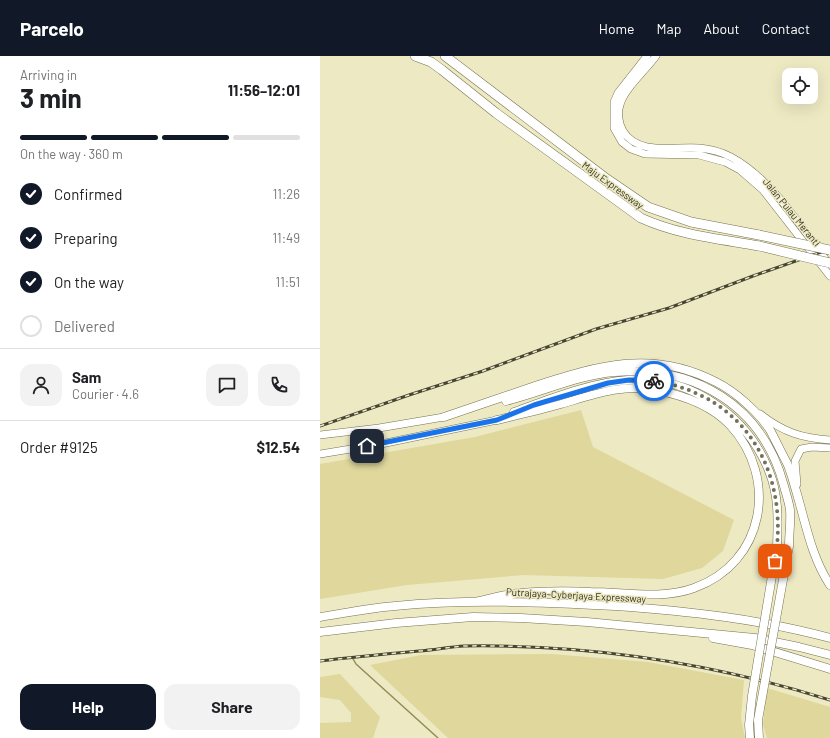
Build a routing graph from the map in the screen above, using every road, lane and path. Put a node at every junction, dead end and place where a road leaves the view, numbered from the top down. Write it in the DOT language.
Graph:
graph roads {
  1 [pos="415,56"];
  2 [pos="445,56"];
  3 [pos="647,56"];
  4 [pos="656,56"];
  5 [pos="830,250"];
  6 [pos="830,264"];
  7 [pos="830,276"];
  8 [pos="740,397"];
  9 [pos="444,417"];
  10 [pos="497,420"];
  11 [pos="320,435"];
  12 [pos="830,440"];
  13 [pos="830,448"];
  14 [pos="320,454"];
  15 [pos="800,506"];
  16 [pos="830,585"];
  17 [pos="479,601"];
  18 [pos="320,617"];
  19 [pos="649,628"];
  20 [pos="320,632"];
  21 [pos="830,638"];
  22 [pos="830,656"];
  23 [pos="830,669"];
  24 [pos="750,738"];
  25 [pos="759,738"];
  1 -- 6 [label="highway, Maju Expressway, bridge"];
  2 -- 5 [label="highway, Maju Expressway, bridge"];
  3 -- 7 [label="main road, Jalan Pulau Meranti"];
  4 -- 6 [label="main road, Jalan Pulau Meranti"];
  8 -- 9 [label="highway"];
  8 -- 12 [label="main road"];
  8 -- 15 [label="highway"];
  9 -- 11 [label="main road"];
  9 -- 25 [label="highway, bridge"];
  10 -- 14 [label="main road"];
  10 -- 17 [label="highway"];
  10 -- 24 [label="highway, bridge"];
  13 -- 15 [label="main road"];
  15 -- 16 [label="highway"];
  17 -- 18 [label="highway, Putrajaya–Cyberjaya Expressway"];
  17 -- 21 [label="highway, Putrajaya–Cyberjaya Expressway"];
  19 -- 20 [label="highway"];
  19 -- 22 [label="highway"];
  19 -- 23 [label="highway"];
}
